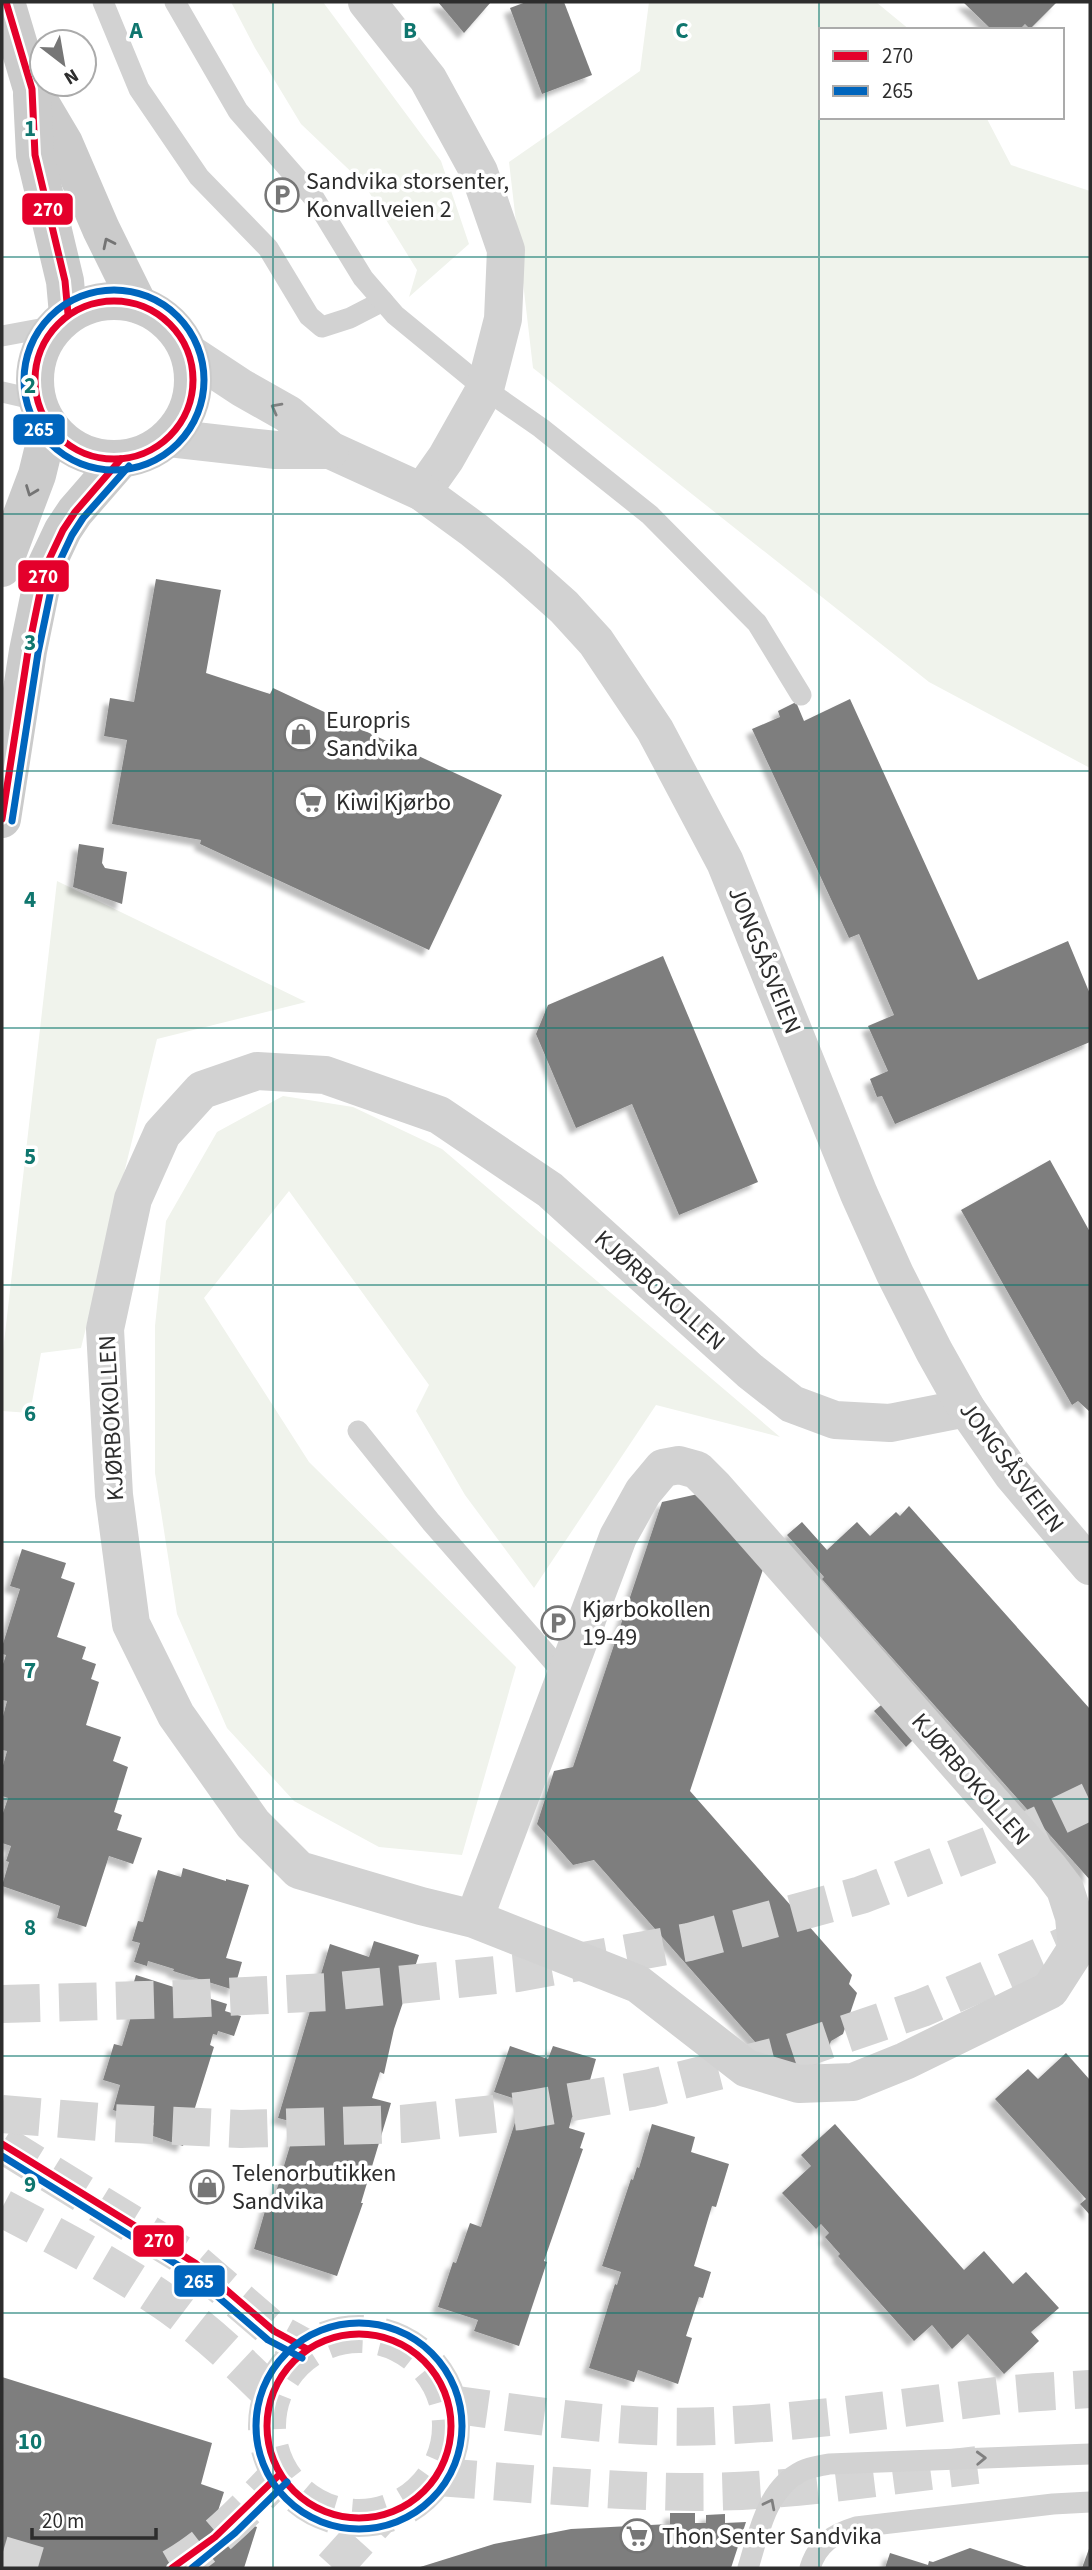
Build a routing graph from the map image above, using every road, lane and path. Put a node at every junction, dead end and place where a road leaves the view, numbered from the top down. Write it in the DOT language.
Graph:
graph roads {
  1 [pos="6,2"];
  2 [pos="103,2"];
  3 [pos="175,2"];
  4 [pos="367,2"];
  5 [pos="28,76"];
  6 [pos="32,98"];
  7 [pos="37,98"];
  8 [pos="383,301"];
  9 [pos="138,304"];
  10 [pos="62,320"];
  11 [pos="2,336"];
  12 [pos="190,353"];
  13 [pos="485,389"];
  14 [pos="29,406"];
  15 [pos="169,438"];
  16 [pos="330,450"];
  17 [pos="121,459"];
  18 [pos="422,492"];
  19 [pos="2,568"];
  20 [pos="801,695"];
  21 [pos="2,820"];
  22 [pos="966,1408"];
  23 [pos="358,1431"];
  24 [pos="1090,1566"];
  25 [pos="565,1675"];
  26 [pos="474,1919"];
  27 [pos="1090,2454"];
  28 [pos="1090,2502"];
  29 [pos="748,2568"];
  30 [pos="810,2568"];
  1 -- 5 [label="main road"];
  2 -- 8 [label="lane"];
  3 -- 8 [label="lane"];
  4 -- 13 [label="street"];
  6 -- 10 [label="main road"];
  9 -- 7 [label="main road, one-way"];
  8 -- 13 [label="lane"];
  9 -- 10 [label="main road"];
  9 -- 12 [label="main road"];
  10 -- 11 [label="lane"];
  10 -- 14 [label="main road"];
  12 -- 15 [label="main road"];
  16 -- 12 [label="street, JONGSÅSVEIEN, one-way"];
  13 -- 18 [label="street"];
  13 -- 20 [label="lane"];
  14 -- 17 [label="main road"];
  14 -- 19 [label="main road, one-way"];
  15 -- 16 [label="street, JONGSÅSVEIEN"];
  15 -- 17 [label="main road"];
  16 -- 18 [label="street, JONGSÅSVEIEN"];
  17 -- 21 [label="main road"];
  18 -- 22 [label="street, JONGSÅSVEIEN"];
  22 -- 24 [label="street, JONGSÅSVEIEN"];
  22 -- 26 [label="street, KJØRBOKOLLEN"];
  23 -- 25 [label="lane"];
  25 -- 26 [label="street, KJØRBOKOLLEN"];
  25 -- 26 [label="street, KJØRBOKOLLEN"];
  29 -- 27 [label="lane, one-way"];
  28 -- 30 [label="lane"];
}
